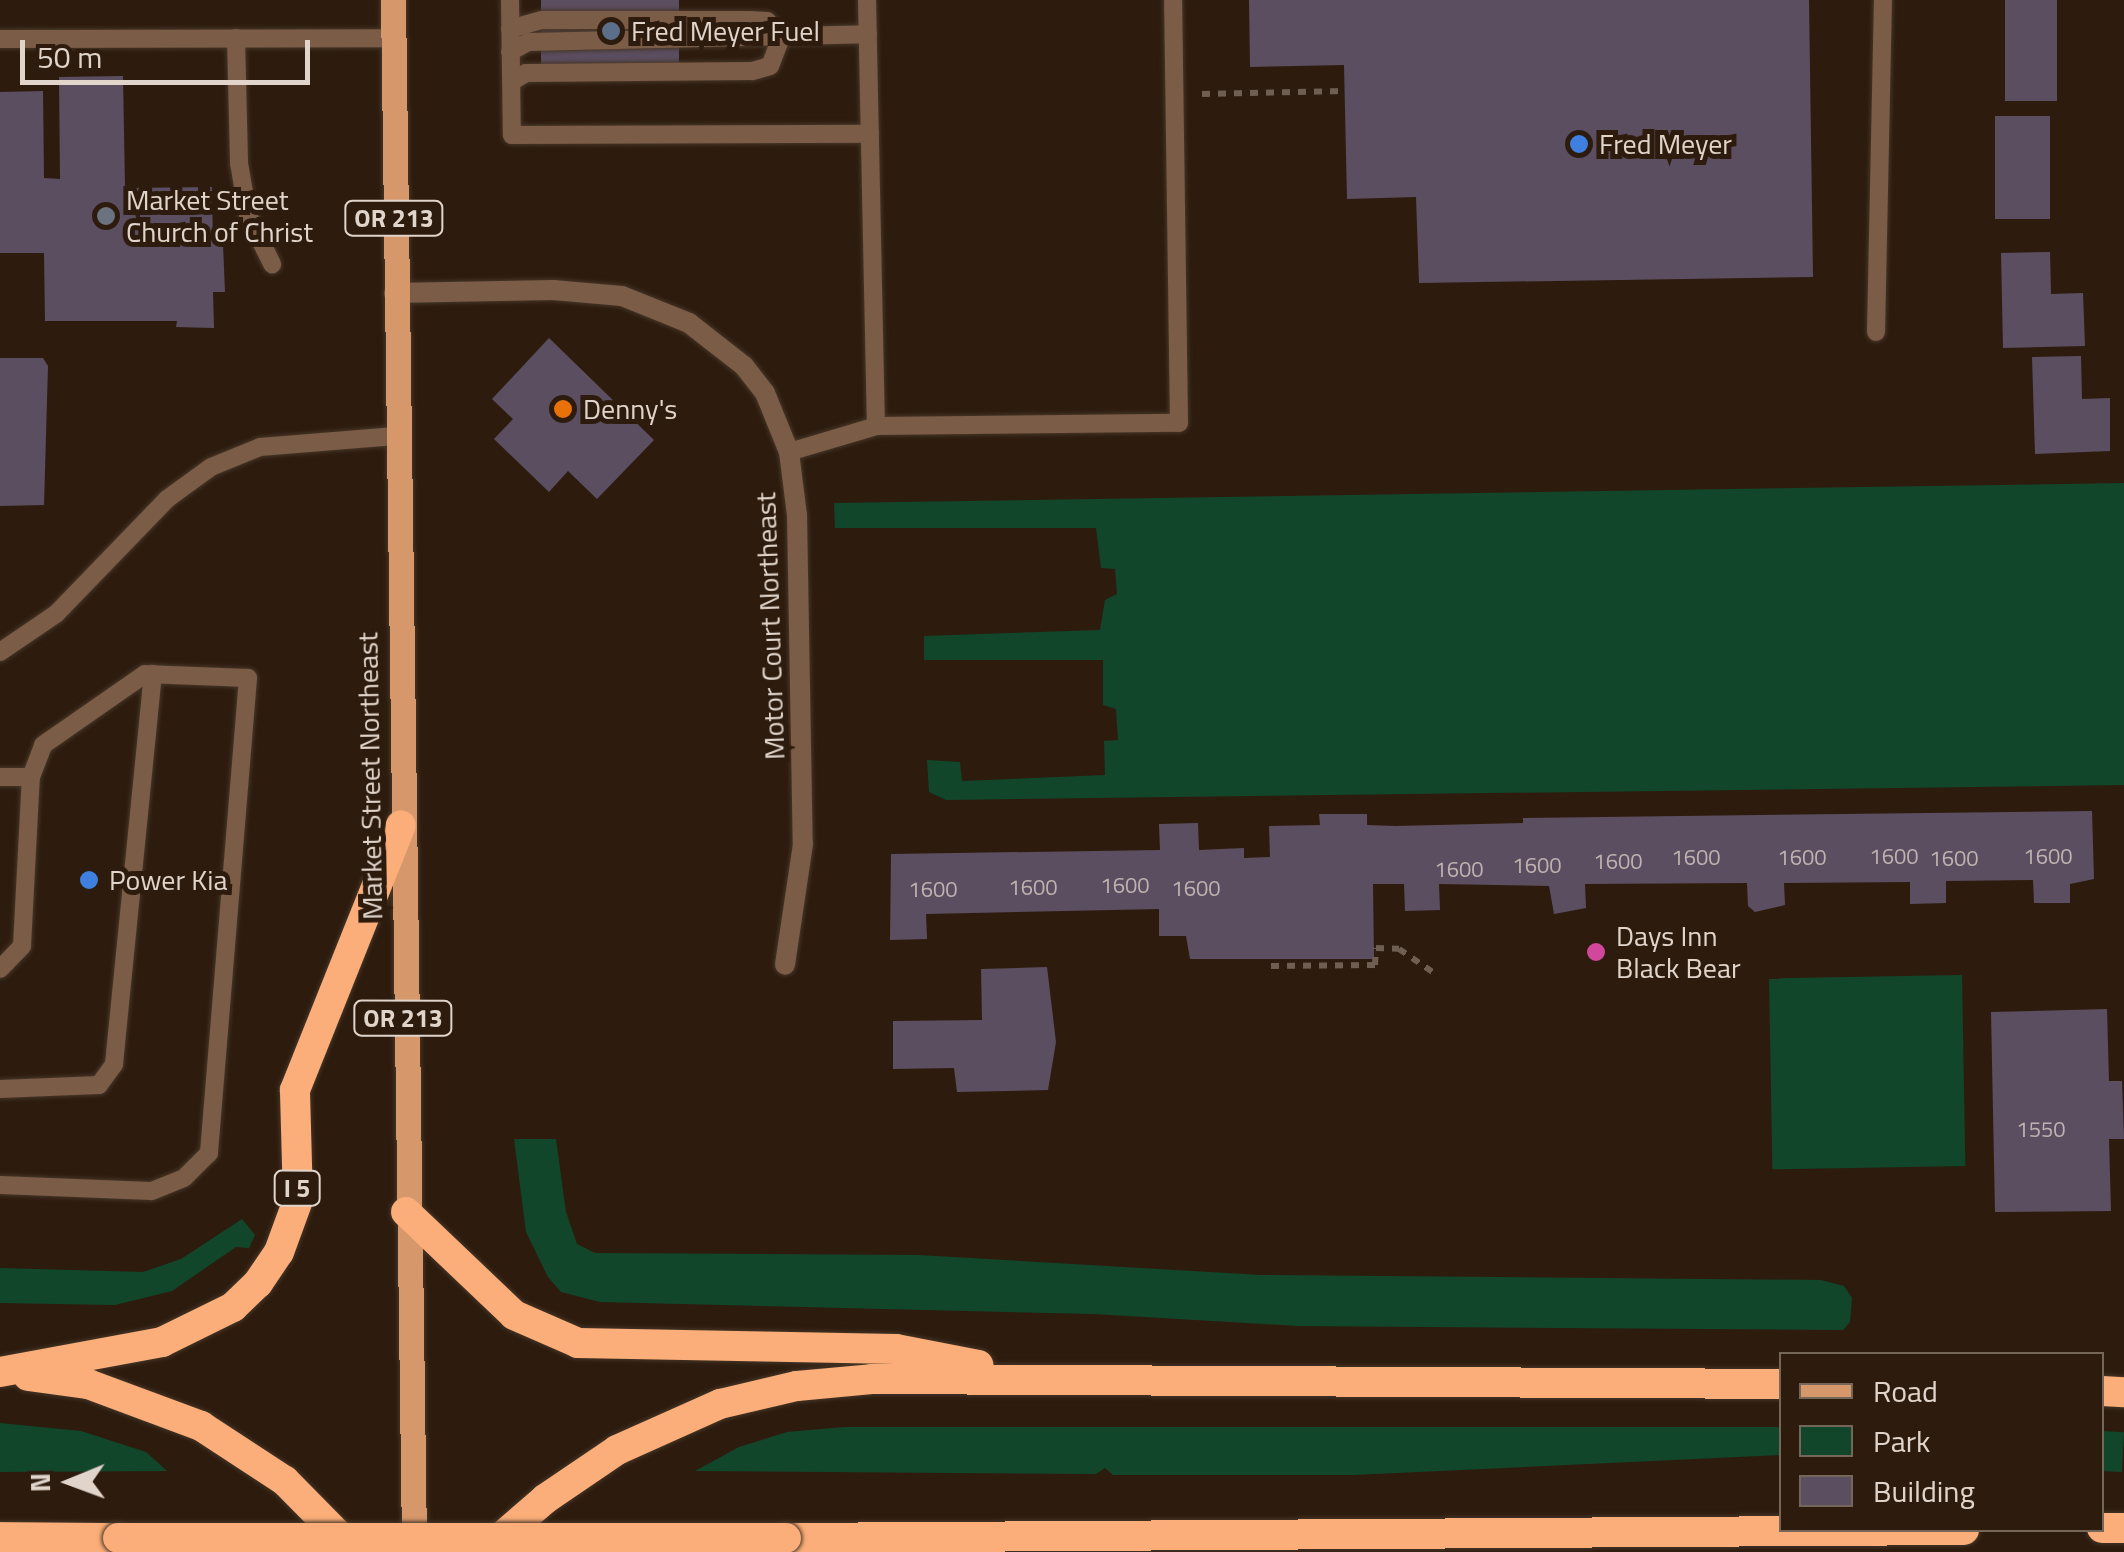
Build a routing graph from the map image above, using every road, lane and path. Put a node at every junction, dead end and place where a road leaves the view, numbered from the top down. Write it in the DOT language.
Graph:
graph roads {
  1 [pos="394,0"];
  2 [pos="510,0"];
  3 [pos="867,0"];
  4 [pos="1173,0"];
  5 [pos="1883,0"];
  6 [pos="510,28"];
  7 [pos="868,34"];
  8 [pos="782,35"];
  9 [pos="236,38"];
  10 [pos="394,38"];
  11 [pos="0,39"];
  12 [pos="510,52"];
  13 [pos="511,82"];
  14 [pos="1346,90"];
  15 [pos="1200,94"];
  16 [pos="870,134"];
  17 [pos="272,264"];
  18 [pos="394,293"];
  19 [pos="1876,332"];
  20 [pos="876,426"];
  21 [pos="396,436"];
  22 [pos="789,452"];
  23 [pos="0,652"];
  24 [pos="152,674"];
  25 [pos="0,776"];
  26 [pos="31,777"];
  27 [pos="401,824"];
  28 [pos="786,965"];
  29 [pos="1271,966"];
  30 [pos="0,970"];
  31 [pos="1437,975"];
  32 [pos="0,1089"];
  33 [pos="0,1185"];
  34 [pos="406,1212"];
  35 [pos="0,1373"];
  36 [pos="1045,1379"];
  37 [pos="1779,1384"];
  38 [pos="1779,1531"];
  39 [pos="0,1537"];
  40 [pos="356,1552"];
  41 [pos="414,1552"];
  42 [pos="484,1552"];
  1 -- 10 [label="main road, Market Street Northeast / OR 213"];
  2 -- 6 [label="lane"];
  3 -- 7 [label="lane"];
  4 -- 20 [label="lane"];
  5 -- 19 [label="lane"];
  6 -- 8 [label="lane"];
  6 -- 12 [label="lane"];
  7 -- 8 [label="lane"];
  7 -- 16 [label="lane"];
  8 -- 12 [label="lane"];
  8 -- 13 [label="lane"];
  9 -- 10 [label="lane"];
  9 -- 11 [label="lane"];
  9 -- 17 [label="lane"];
  10 -- 18 [label="main road, Market Street Northeast / OR 213"];
  12 -- 13 [label="lane"];
  13 -- 16 [label="lane"];
  14 -- 15 [label="path"];
  16 -- 20 [label="lane"];
  18 -- 21 [label="main road, Market Street Northeast / OR 213"];
  18 -- 22 [label="street, Motor Court Northeast"];
  20 -- 22 [label="lane"];
  21 -- 23 [label="lane"];
  21 -- 27 [label="main road, Market Street Northeast / OR 213"];
  22 -- 28 [label="street, Motor Court Northeast"];
  24 -- 26 [label="lane"];
  24 -- 32 [label="lane"];
  24 -- 33 [label="lane"];
  25 -- 26 [label="lane"];
  26 -- 30 [label="lane"];
  27 -- 34 [label="main road, Market Street Northeast / OR 213"];
  27 -- 35 [label="highway, I 5"];
  29 -- 31 [label="path"];
  34 -- 36 [label="highway"];
  34 -- 41 [label="main road, Market Street Northeast / OR 213"];
  35 -- 40 [label="highway, I 5"];
  36 -- 37 [label="highway"];
  36 -- 42 [label="highway"];
  38 -- 39 [label="highway, bridge"];
}
